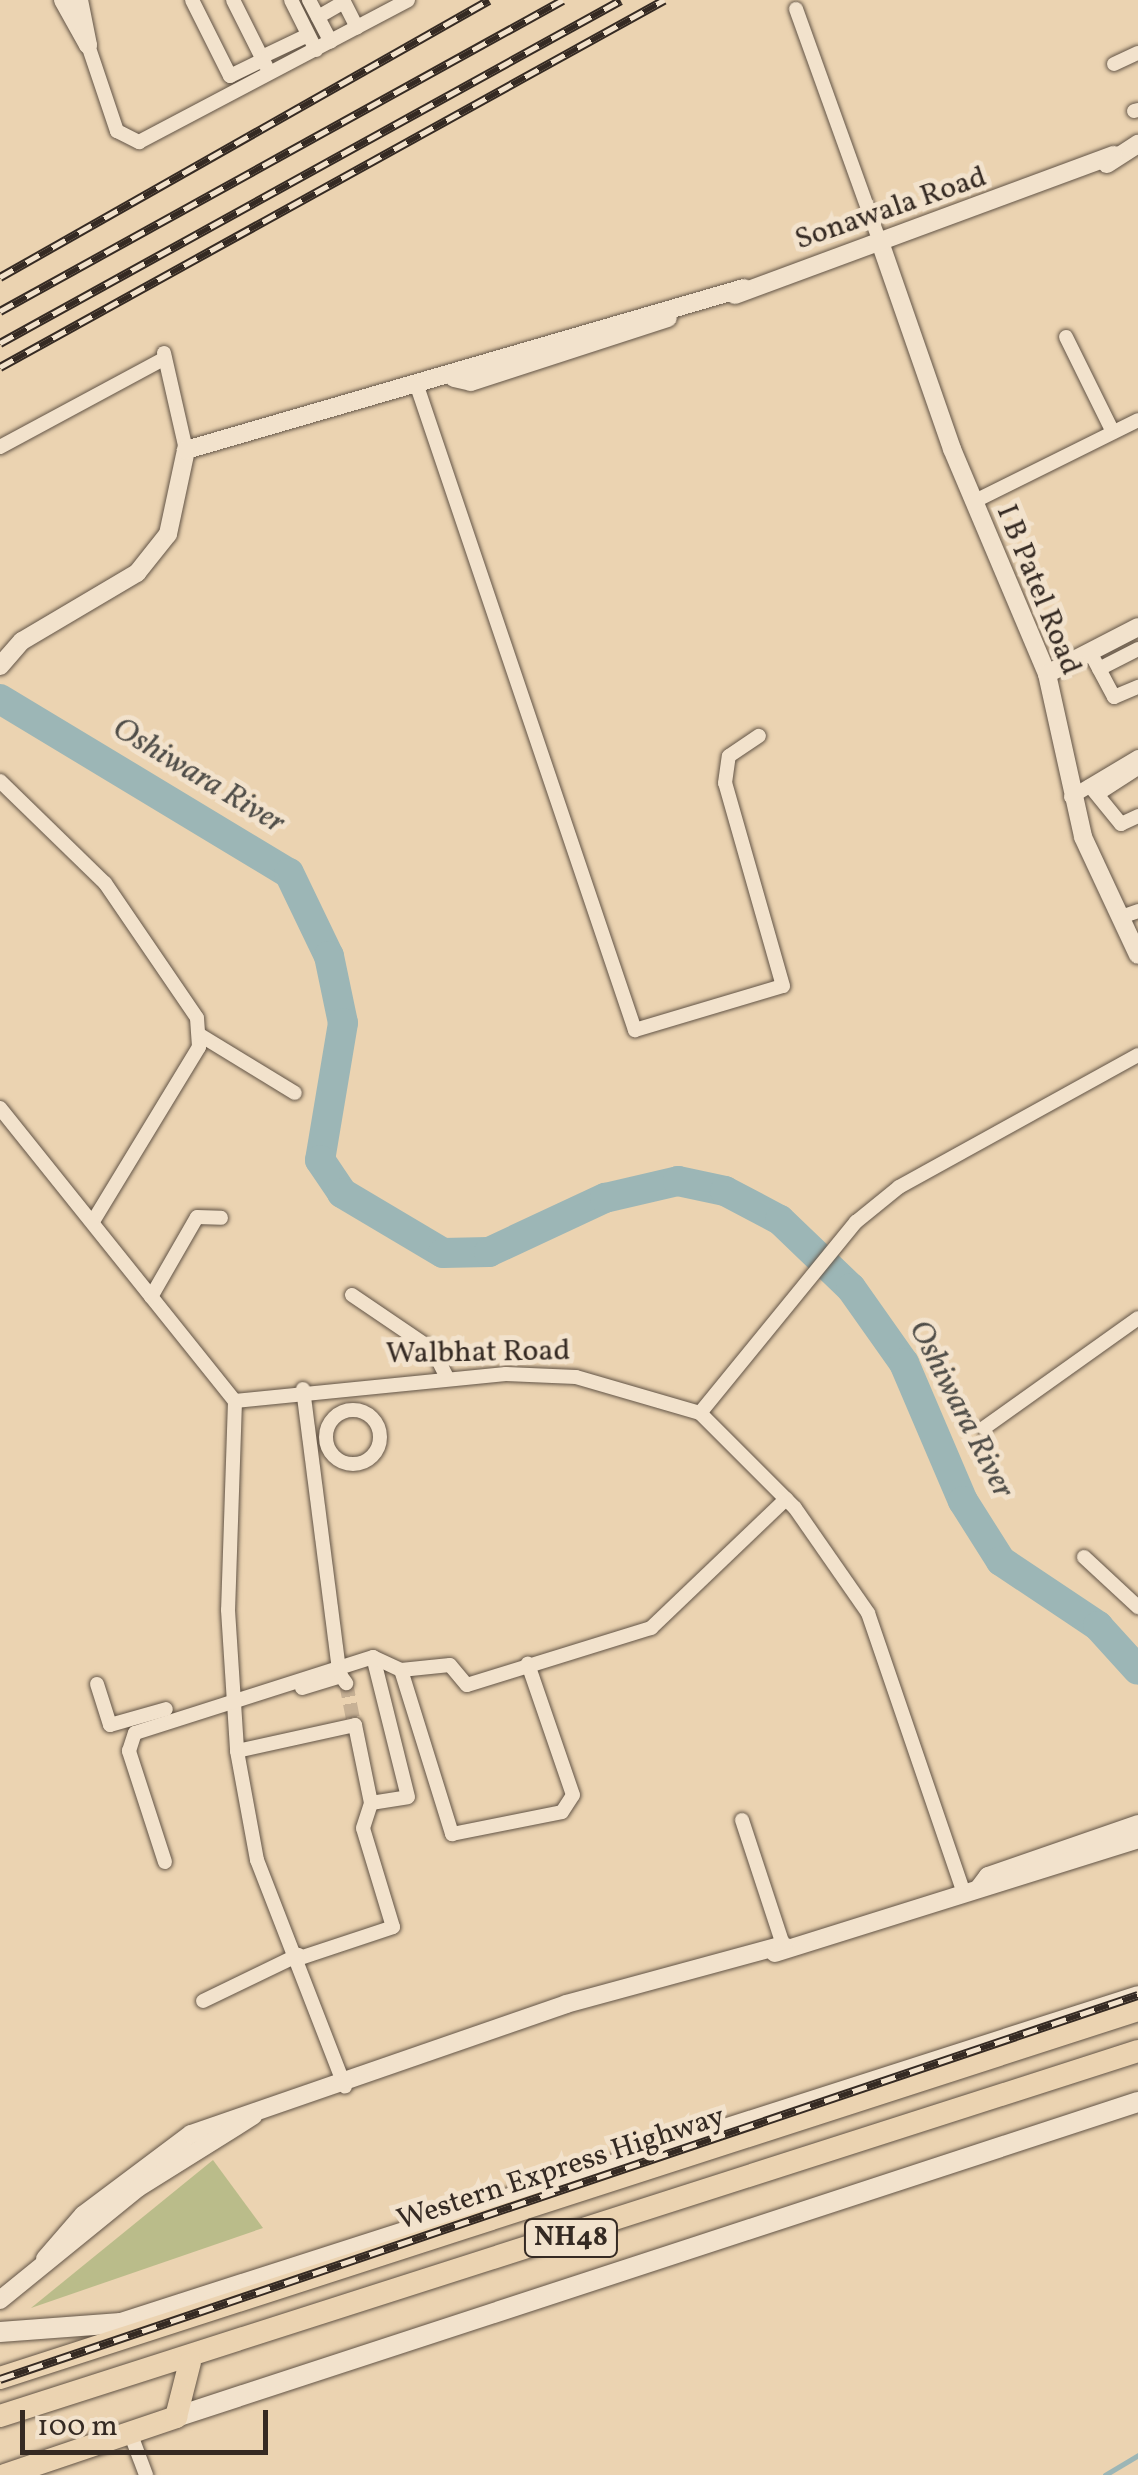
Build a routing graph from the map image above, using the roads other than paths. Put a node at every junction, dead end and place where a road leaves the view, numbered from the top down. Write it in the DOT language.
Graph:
graph roads {
  1 [pos="63,0"];
  2 [pos="80,0"];
  3 [pos="192,0"];
  4 [pos="237,0"];
  5 [pos="291,0"];
  6 [pos="309,0"];
  7 [pos="408,0"];
  8 [pos="343,1"];
  9 [pos="796,9"];
  10 [pos="318,17"];
  11 [pos="357,28"];
  12 [pos="308,34"];
  13 [pos="331,42"];
  14 [pos="88,45"];
  15 [pos="316,50"];
  16 [pos="1138,53"];
  17 [pos="266,57"];
  18 [pos="1114,64"];
  19 [pos="235,74"];
  20 [pos="274,74"];
  21 [pos="242,91"];
  22 [pos="1138,144"];
  23 [pos="881,245"];
  24 [pos="1066,336"];
  25 [pos="418,389"];
  26 [pos="1138,420"];
  27 [pos="1113,432"];
  28 [pos="0,448"];
  29 [pos="186,450"];
  30 [pos="973,502"];
  31 [pos="1137,629"];
  32 [pos="28,642"];
  33 [pos="1138,649"];
  34 [pos="1090,652"];
  35 [pos="0,666"];
  36 [pos="1099,669"];
  37 [pos="1047,674"];
  38 [pos="0,682"];
  39 [pos="1138,687"];
  40 [pos="759,736"];
  41 [pos="1138,758"];
  42 [pos="1138,768"];
  43 [pos="0,781"];
  44 [pos="1095,790"];
  45 [pos="1072,797"];
  46 [pos="1138,816"];
  47 [pos="1129,914"];
  48 [pos="1138,955"];
  49 [pos="200,1035"];
  50 [pos="1138,1055"];
  51 [pos="295,1094"];
  52 [pos="0,1108"];
  53 [pos="221,1218"];
  54 [pos="93,1221"];
  55 [pos="352,1295"];
  56 [pos="151,1296"];
  57 [pos="1138,1318"];
  58 [pos="447,1377"];
  59 [pos="353,1383"];
  60 [pos="303,1389"];
  61 [pos="235,1401"];
  62 [pos="356,1409"];
  63 [pos="700,1413"];
  64 [pos="984,1428"];
  65 [pos="786,1499"];
  66 [pos="1084,1557"];
  67 [pos="1138,1607"];
  68 [pos="372,1657"];
  69 [pos="338,1664"];
  70 [pos="528,1664"];
  71 [pos="400,1670"];
  72 [pos="323,1674"];
  73 [pos="346,1683"];
  74 [pos="97,1684"];
  75 [pos="302,1688"];
  76 [pos="233,1697"];
  77 [pos="166,1709"];
  78 [pos="147,1720"];
  79 [pos="238,1751"];
  80 [pos="371,1803"];
  81 [pos="742,1820"];
  82 [pos="1138,1824"];
  83 [pos="1138,1839"];
  84 [pos="165,1862"];
  85 [pos="972,1890"];
  86 [pos="783,1946"];
  87 [pos="299,1957"];
  88 [pos="1138,1996"];
  89 [pos="203,2001"];
  90 [pos="1138,2010"];
  91 [pos="1138,2051"];
  92 [pos="345,2087"];
  93 [pos="1138,2102"];
  94 [pos="0,2300"];
  95 [pos="0,2332"];
  96 [pos="190,2362"];
  97 [pos="0,2378"];
  98 [pos="0,2416"];
  99 [pos="176,2417"];
  100 [pos="131,2434"];
  101 [pos="5,2475"];
  102 [pos="146,2475"];
  1 -- 14 [label="street"];
  2 -- 14 [label="street"];
  3 -- 19 [label="street"];
  4 -- 17 [label="street"];
  5 -- 12 [label="street"];
  6 -- 10 [label="street"];
  7 -- 11 [label="street"];
  8 -- 10 [label="street"];
  8 -- 11 [label="street"];
  9 -- 23 [label="street"];
  10 -- 13 [label="street"];
  11 -- 13 [label="street"];
  12 -- 15 [label="street"];
  12 -- 17 [label="street"];
  13 -- 15 [label="street"];
  14 -- 21 [label="street"];
  15 -- 20 [label="street"];
  16 -- 18 [label="street"];
  17 -- 19 [label="street"];
  17 -- 20 [label="street"];
  19 -- 21 [label="street"];
  20 -- 21 [label="street"];
  22 -- 23 [label="street, Sonawala Road"];
  23 -- 25 [label="street, Sonawala Road"];
  23 -- 30 [label="street, I B Patel Road"];
  24 -- 27 [label="street"];
  25 -- 29 [label="street, Sonawala Road"];
  25 -- 40 [label="street"];
  26 -- 27 [label="street"];
  27 -- 30 [label="street"];
  28 -- 29 [label="street"];
  29 -- 32 [label="street"];
  30 -- 37 [label="street, I B Patel Road"];
  31 -- 34 [label="street"];
  32 -- 35 [label="street"];
  32 -- 38 [label="street"];
  33 -- 36 [label="street"];
  34 -- 36 [label="street"];
  34 -- 37 [label="street"];
  36 -- 39 [label="street"];
  37 -- 45 [label="street, I B Patel Road"];
  41 -- 44 [label="street"];
  42 -- 44 [label="street"];
  43 -- 49 [label="street"];
  44 -- 45 [label="street"];
  44 -- 46 [label="street"];
  45 -- 47 [label="street, I B Patel Road"];
  47 -- 48 [label="street, I B Patel Road"];
  49 -- 51 [label="street"];
  49 -- 54 [label="street"];
  50 -- 63 [label="street"];
  52 -- 54 [label="street"];
  53 -- 56 [label="street"];
  54 -- 56 [label="street"];
  55 -- 58 [label="street"];
  56 -- 61 [label="street"];
  57 -- 64 [label="street"];
  58 -- 59 [label="street, Walbhat Road"];
  58 -- 63 [label="street, Walbhat Road"];
  59 -- 60 [label="street, Walbhat Road"];
  59 -- 62 [label="street"];
  60 -- 61 [label="street, Walbhat Road"];
  60 -- 69 [label="street"];
  61 -- 76 [label="street"];
  62 -- 62 [label="street"];
  63 -- 65 [label="street, Walbhat Road"];
  65 -- 70 [label="street"];
  65 -- 85 [label="street, Walbhat Road"];
  66 -- 67 [label="street"];
  68 -- 69 [label="street"];
  68 -- 71 [label="street"];
  68 -- 80 [label="street"];
  69 -- 72 [label="street"];
  70 -- 71 [label="street"];
  70 -- 71 [label="street"];
  72 -- 73 [label="street"];
  72 -- 75 [label="street"];
  72 -- 76 [label="street"];
  74 -- 78 [label="street"];
  76 -- 78 [label="street"];
  76 -- 79 [label="street"];
  77 -- 78 [label="street"];
  78 -- 84 [label="street"];
  79 -- 80 [label="street"];
  79 -- 87 [label="street"];
  80 -- 87 [label="street"];
  81 -- 86 [label="street"];
  82 -- 85 [label="street"];
  83 -- 85 [label="street"];
  85 -- 86 [label="street"];
  86 -- 92 [label="street"];
  87 -- 89 [label="street"];
  87 -- 92 [label="street"];
  88 -- 95 [label="main road"];
  90 -- 97 [label="highway, Western Express Highway / NH48"];
  91 -- 96 [label="highway, NH48"];
  92 -- 94 [label="street"];
  93 -- 99 [label="main road"];
  96 -- 98 [label="highway, NH48"];
  96 -- 99 [label="highway"];
  99 -- 100 [label="highway"];
  100 -- 101 [label="highway"];
  100 -- 102 [label="street"];
}
